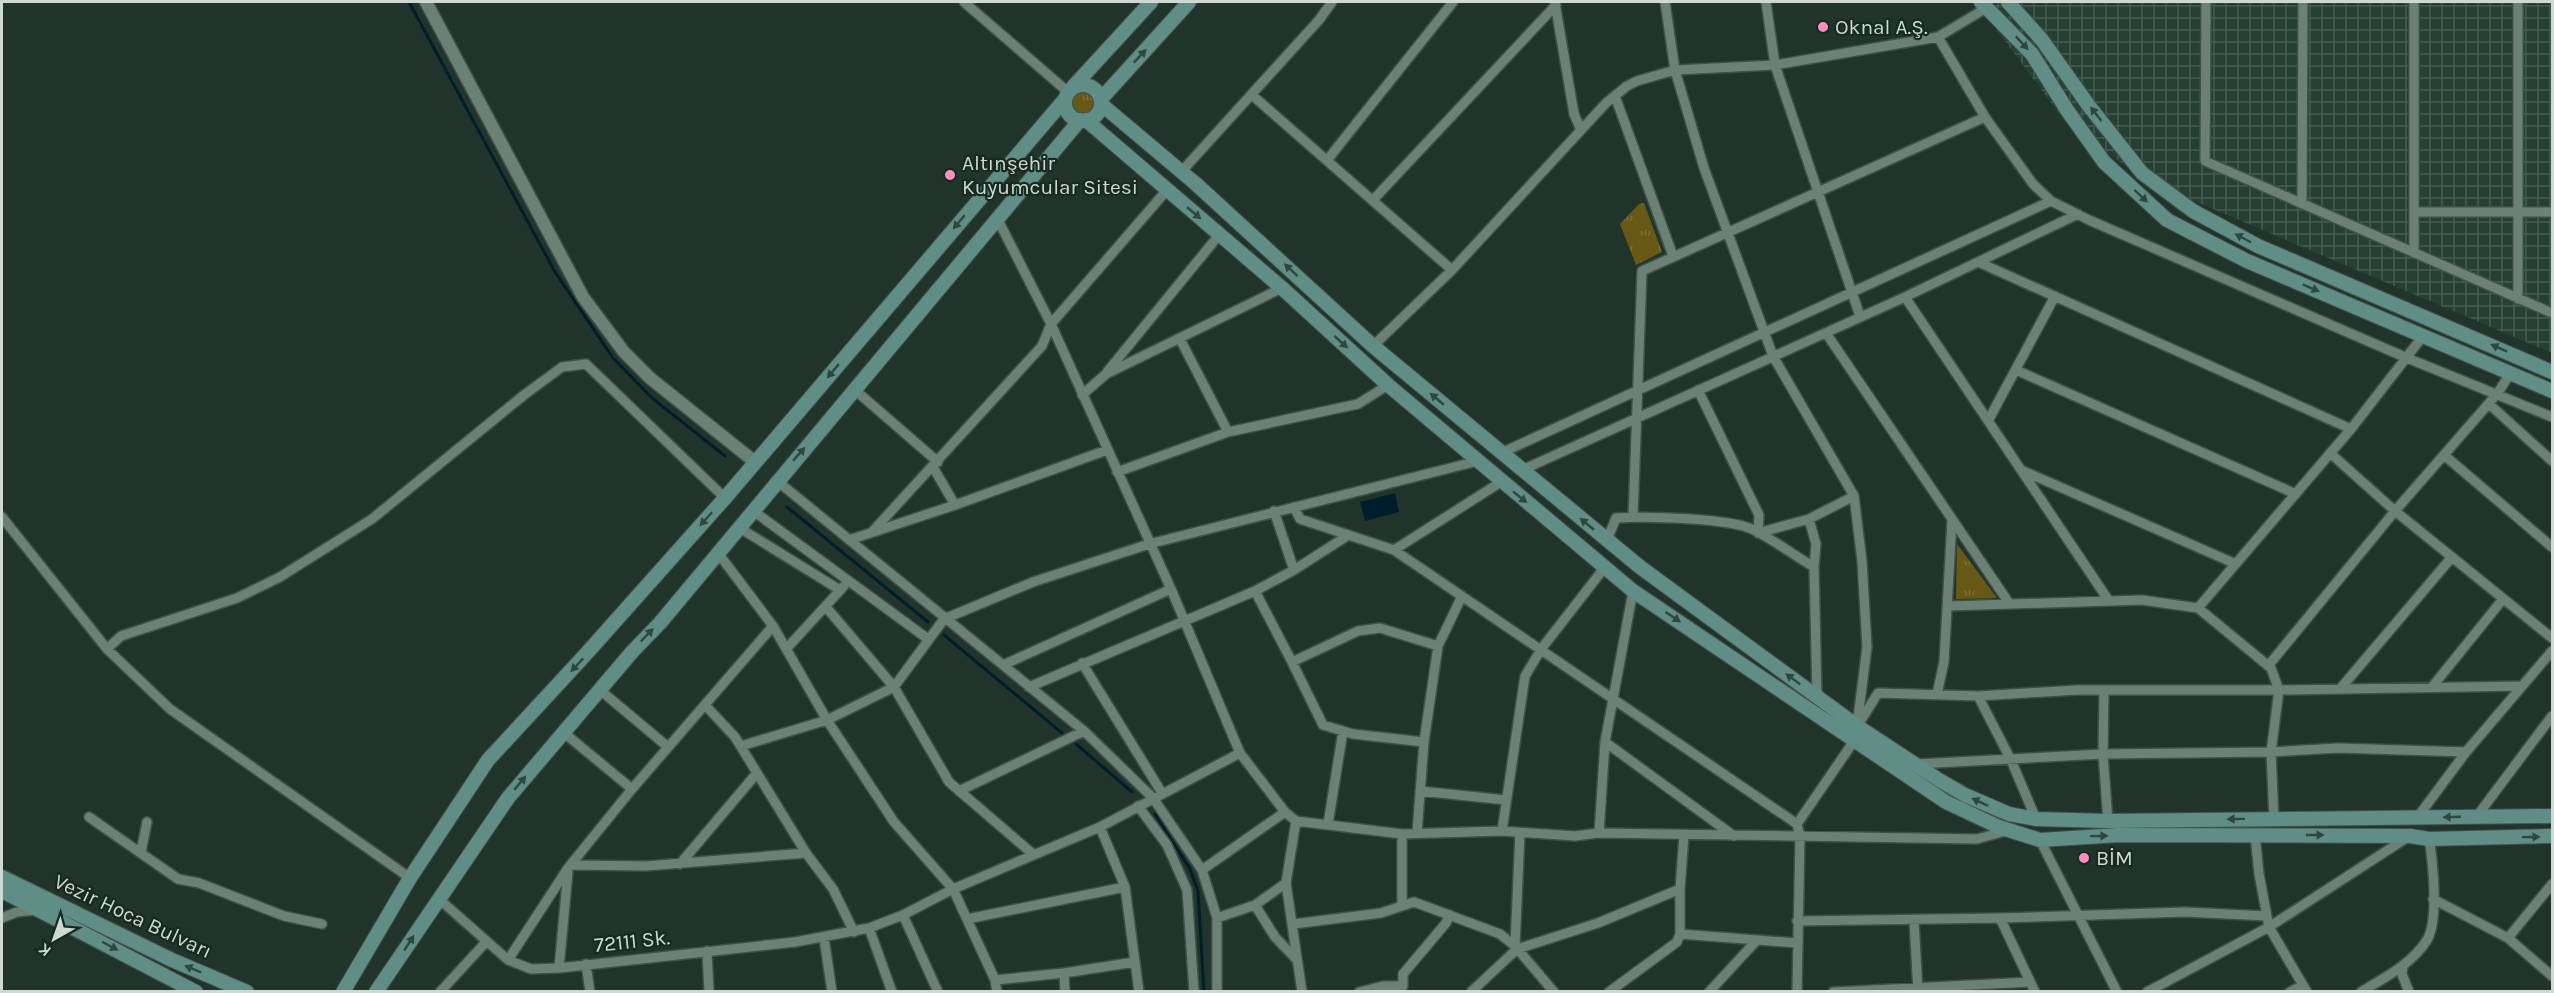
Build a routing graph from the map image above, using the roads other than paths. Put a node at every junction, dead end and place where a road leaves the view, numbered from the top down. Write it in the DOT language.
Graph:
graph roads {
  1 [pos="426,2"];
  2 [pos="964,2"];
  3 [pos="1151,2"];
  4 [pos="1189,2"];
  5 [pos="1332,2"];
  6 [pos="1451,2"];
  7 [pos="1665,2"];
  8 [pos="1766,2"];
  9 [pos="2008,2"];
  10 [pos="2206,2"];
  11 [pos="2303,2"];
  12 [pos="2415,2"];
  13 [pos="2518,2"];
  14 [pos="1555,3"];
  15 [pos="1984,4"];
  16 [pos="1938,37"];
  17 [pos="1775,65"];
  18 [pos="1675,70"];
  19 [pos="1113,86"];
  20 [pos="1069,93"];
  21 [pos="1252,94"];
  22 [pos="1615,96"];
  23 [pos="1101,102"];
  24 [pos="1116,117"];
  25 [pos="1985,117"];
  26 [pos="1083,120"];
  27 [pos="1581,130"];
  28 [pos="1100,133"];
  29 [pos="1065,138"];
  30 [pos="1328,159"];
  31 [pos="1182,171"];
  32 [pos="1167,190"];
  33 [pos="1818,192"];
  34 [pos="1374,200"];
  35 [pos="2051,201"];
  36 [pos="2302,204"];
  37 [pos="2414,212"];
  38 [pos="2518,212"];
  39 [pos="2553,212"];
  40 [pos="2078,214"];
  41 [pos="998,220"];
  42 [pos="1728,232"];
  43 [pos="1219,235"];
  44 [pos="2414,253"];
  45 [pos="1673,256"];
  46 [pos="1978,262"];
  47 [pos="1452,270"];
  48 [pos="1282,288"];
  49 [pos="1852,292"];
  50 [pos="2055,296"];
  51 [pos="1905,297"];
  52 [pos="2518,299"];
  53 [pos="2553,313"];
  54 [pos="1860,316"];
  55 [pos="1051,324"];
  56 [pos="1764,332"];
  57 [pos="1826,333"];
  58 [pos="2423,336"];
  59 [pos="1180,339"];
  60 [pos="1373,346"];
  61 [pos="1773,356"];
  62 [pos="2407,358"];
  63 [pos="2016,370"];
  64 [pos="2553,372"];
  65 [pos="1106,374"];
  66 [pos="2510,374"];
  67 [pos="1388,385"];
  68 [pos="855,390"];
  69 [pos="1638,390"];
  70 [pos="1698,390"];
  71 [pos="2553,391"];
  72 [pos="2497,394"];
  73 [pos="1082,395"];
  74 [pos="2489,404"];
  75 [pos="2553,417"];
  76 [pos="1637,418"];
  77 [pos="1988,421"];
  78 [pos="2351,429"];
  79 [pos="1228,432"];
  80 [pos="1107,450"];
  81 [pos="1501,453"];
  82 [pos="2331,453"];
  83 [pos="2444,455"];
  84 [pos="1478,461"];
  85 [pos="2553,461"];
  86 [pos="755,462"];
  87 [pos="935,465"];
  88 [pos="1522,470"];
  89 [pos="2021,470"];
  90 [pos="1117,472"];
  91 [pos="776,480"];
  92 [pos="1501,482"];
  93 [pos="2296,494"];
  94 [pos="1854,496"];
  95 [pos="725,498"];
  96 [pos="955,505"];
  97 [pos="1294,507"];
  98 [pos="752,510"];
  99 [pos="2395,511"];
  100 [pos="1274,512"];
  101 [pos="2,517"];
  102 [pos="1633,517"];
  103 [pos="1809,519"];
  104 [pos="1952,520"];
  105 [pos="738,527"];
  106 [pos="872,532"];
  107 [pos="1758,533"];
  108 [pos="1347,536"];
  109 [pos="849,540"];
  110 [pos="1607,540"];
  111 [pos="1149,544"];
  112 [pos="2553,547"];
  113 [pos="1394,550"];
  114 [pos="717,553"];
  115 [pos="2452,557"];
  116 [pos="2236,564"];
  117 [pos="1605,567"];
  118 [pos="1814,567"];
  119 [pos="1294,570"];
  120 [pos="849,581"];
  121 [pos="1171,589"];
  122 [pos="840,591"];
  123 [pos="1255,591"];
  124 [pos="1633,591"];
  125 [pos="1462,596"];
  126 [pos="2503,599"];
  127 [pos="2109,601"];
  128 [pos="2009,603"];
  129 [pos="1949,606"];
  130 [pos="826,607"];
  131 [pos="2198,608"];
  132 [pos="944,619"];
  133 [pos="1184,620"];
  134 [pos="773,626"];
  135 [pos="2553,638"];
  136 [pos="928,639"];
  137 [pos="1438,646"];
  138 [pos="787,648"];
  139 [pos="1542,648"];
  140 [pos="107,649"];
  141 [pos="2552,652"];
  142 [pos="1292,662"];
  143 [pos="1082,663"];
  144 [pos="1003,665"];
  145 [pos="2268,666"];
  146 [pos="2522,686"];
  147 [pos="894,687"];
  148 [pos="1029,687"];
  149 [pos="2432,687"];
  150 [pos="2340,689"];
  151 [pos="600,690"];
  152 [pos="2104,690"];
  153 [pos="2279,690"];
  154 [pos="1938,694"];
  155 [pos="1817,696"];
  156 [pos="1978,696"];
  157 [pos="1614,699"];
  158 [pos="705,705"];
  159 [pos="2553,716"];
  160 [pos="828,720"];
  161 [pos="1857,726"];
  162 [pos="1343,731"];
  163 [pos="563,732"];
  164 [pos="1084,732"];
  165 [pos="1854,741"];
  166 [pos="1424,742"];
  167 [pos="1605,742"];
  168 [pos="741,746"];
  169 [pos="668,747"];
  170 [pos="2271,752"];
  171 [pos="2466,752"];
  172 [pos="1240,753"];
  173 [pos="2103,754"];
  174 [pos="2011,760"];
  175 [pos="1915,764"];
  176 [pos="757,773"];
  177 [pos="632,789"];
  178 [pos="960,791"];
  179 [pos="1420,791"];
  180 [pos="1158,795"];
  181 [pos="1506,800"];
  182 [pos="1138,806"];
  183 [pos="1285,812"];
  184 [pos="2477,816"];
  185 [pos="2553,816"];
  186 [pos="89,817"];
  187 [pos="2417,818"];
  188 [pos="2036,819"];
  189 [pos="2274,819"];
  190 [pos="1296,821"];
  191 [pos="2108,821"];
  192 [pos="147,822"];
  193 [pos="1328,824"];
  194 [pos="1797,824"];
  195 [pos="1100,827"];
  196 [pos="2012,830"];
  197 [pos="1502,831"];
  198 [pos="1417,833"];
  199 [pos="1520,833"];
  200 [pos="1599,833"];
  201 [pos="1402,834"];
  202 [pos="1684,835"];
  203 [pos="2255,835"];
  204 [pos="1734,836"];
  205 [pos="1800,836"];
  206 [pos="2410,836"];
  207 [pos="2553,836"];
  208 [pos="2429,839"];
  209 [pos="2040,840"];
  210 [pos="141,852"];
  211 [pos="806,853"];
  212 [pos="1034,855"];
  213 [pos="680,864"];
  214 [pos="570,867"];
  215 [pos="1202,870"];
  216 [pos="2,877"];
  217 [pos="410,878"];
  218 [pos="1286,883"];
  219 [pos="2553,884"];
  220 [pos="1125,887"];
  221 [pos="953,889"];
  222 [pos="1680,889"];
  223 [pos="2,891"];
  224 [pos="439,899"];
  225 [pos="2433,899"];
  226 [pos="1255,905"];
  227 [pos="1402,906"];
  228 [pos="39,909"];
  229 [pos="2080,914"];
  230 [pos="903,915"];
  231 [pos="1450,915"];
  232 [pos="2267,916"];
  233 [pos="2,918"];
  234 [pos="1217,918"];
  235 [pos="2000,918"];
  236 [pos="967,919"];
  237 [pos="1914,920"];
  238 [pos="1797,921"];
  239 [pos="322,924"];
  240 [pos="1293,924"];
  241 [pos="2269,927"];
  242 [pos="869,928"];
  243 [pos="854,932"];
  244 [pos="1680,934"];
  245 [pos="824,938"];
  246 [pos="2508,938"];
  247 [pos="1757,940"];
  248 [pos="486,942"];
  249 [pos="1797,943"];
  250 [pos="1516,947"];
  251 [pos="707,951"];
  252 [pos="508,960"];
  253 [pos="1297,960"];
  254 [pos="1135,962"];
  255 [pos="586,964"];
  256 [pos="2403,965"];
  257 [pos="559,968"];
  258 [pos="1064,973"];
  259 [pos="2553,976"];
  260 [pos="995,980"];
  261 [pos="2033,987"];
  262 [pos="2305,988"];
  263 [pos="1406,989"];
  264 [pos="1918,989"];
  265 [pos="1713,990"];
  266 [pos="196,992"];
  267 [pos="247,992"];
  268 [pos="343,992"];
  269 [pos="376,992"];
  270 [pos="440,992"];
  271 [pos="590,992"];
  272 [pos="709,992"];
  273 [pos="832,992"];
  274 [pos="892,992"];
  275 [pos="938,992"];
  276 [pos="997,992"];
  277 [pos="1065,992"];
  278 [pos="1139,992"];
  279 [pos="1194,992"];
  280 [pos="1217,992"];
  281 [pos="1302,992"];
  282 [pos="1359,992"];
  283 [pos="1471,992"];
  284 [pos="1554,992"];
  285 [pos="1609,992"];
  286 [pos="1797,992"];
  287 [pos="1833,992"];
  288 [pos="2117,992"];
  289 [pos="2147,992"];
  290 [pos="2290,992"];
  291 [pos="2361,992"];
  292 [pos="2409,992"];
  1 -- 86 [label="street"];
  2 -- 20 [label="street"];
  3 -- 20 [label="main road"];
  19 -- 4 [label="main road, one-way"];
  5 -- 21 [label="street"];
  6 -- 30 [label="street"];
  7 -- 18 [label="street"];
  8 -- 17 [label="street"];
  64 -- 9 [label="main road, one-way"];
  10 -- 36 [label="street"];
  11 -- 36 [label="street"];
  12 -- 37 [label="street"];
  13 -- 38 [label="street"];
  14 -- 27 [label="street"];
  14 -- 34 [label="street"];
  15 -- 16 [label="street"];
  15 -- 58 [label="main road, one-way"];
  16 -- 17 [label="street"];
  16 -- 25 [label="street"];
  17 -- 18 [label="street"];
  17 -- 33 [label="street"];
  18 -- 22 [label="street"];
  18 -- 42 [label="street"];
  19 -- 23 [label="main road"];
  19 -- 24 [label="main road"];
  20 -- 23 [label="main road"];
  20 -- 26 [label="main road"];
  20 -- 86 [label="main road, one-way"];
  21 -- 30 [label="street"];
  21 -- 31 [label="street"];
  22 -- 27 [label="street"];
  22 -- 45 [label="street"];
  23 -- 24 [label="main road"];
  23 -- 26 [label="main road"];
  24 -- 31 [label="main road"];
  25 -- 33 [label="street"];
  25 -- 35 [label="street"];
  26 -- 28 [label="main road"];
  26 -- 29 [label="main road"];
  27 -- 47 [label="street"];
  28 -- 29 [label="main road"];
  28 -- 32 [label="main road"];
  29 -- 41 [label="main road"];
  30 -- 34 [label="street"];
  60 -- 31 [label="main road, one-way"];
  32 -- 43 [label="main road, one-way"];
  32 -- 55 [label="street"];
  33 -- 42 [label="street"];
  33 -- 49 [label="street"];
  34 -- 47 [label="street"];
  35 -- 40 [label="street"];
  35 -- 49 [label="street"];
  36 -- 44 [label="street"];
  37 -- 38 [label="street"];
  37 -- 44 [label="street"];
  38 -- 39 [label="street"];
  38 -- 52 [label="street"];
  40 -- 46 [label="street"];
  40 -- 62 [label="street"];
  41 -- 55 [label="street"];
  41 -- 68 [label="main road"];
  42 -- 45 [label="street"];
  42 -- 56 [label="street"];
  43 -- 48 [label="main road"];
  43 -- 65 [label="street"];
  44 -- 52 [label="street"];
  45 -- 69 [label="street"];
  46 -- 50 [label="street"];
  46 -- 51 [label="street"];
  47 -- 60 [label="street"];
  48 -- 59 [label="street"];
  48 -- 67 [label="main road, one-way"];
  49 -- 54 [label="street"];
  49 -- 56 [label="street"];
  50 -- 63 [label="street"];
  50 -- 78 [label="street"];
  51 -- 54 [label="street"];
  51 -- 77 [label="street"];
  52 -- 53 [label="street"];
  54 -- 57 [label="street"];
  55 -- 73 [label="street"];
  55 -- 87 [label="street"];
  56 -- 61 [label="street"];
  56 -- 69 [label="street"];
  57 -- 61 [label="street"];
  57 -- 104 [label="street"];
  58 -- 62 [label="street"];
  58 -- 66 [label="main road"];
  59 -- 65 [label="street"];
  59 -- 79 [label="street"];
  81 -- 60 [label="main road, one-way"];
  61 -- 70 [label="street"];
  61 -- 94 [label="street"];
  62 -- 72 [label="street"];
  62 -- 78 [label="street"];
  63 -- 77 [label="street"];
  63 -- 93 [label="street"];
  65 -- 73 [label="street"];
  66 -- 71 [label="main road"];
  66 -- 72 [label="street"];
  67 -- 79 [label="street"];
  67 -- 84 [label="main road"];
  68 -- 87 [label="street"];
  91 -- 68 [label="main road, one-way"];
  69 -- 76 [label="street"];
  69 -- 81 [label="street"];
  70 -- 76 [label="street"];
  70 -- 107 [label="street"];
  72 -- 74 [label="street"];
  72 -- 75 [label="street"];
  73 -- 80 [label="street"];
  74 -- 83 [label="street"];
  74 -- 85 [label="street"];
  76 -- 88 [label="street"];
  76 -- 102 [label="street"];
  77 -- 89 [label="street"];
  78 -- 82 [label="street"];
  79 -- 90 [label="street"];
  80 -- 90 [label="street"];
  80 -- 96 [label="street"];
  81 -- 88 [label="main road"];
  82 -- 93 [label="street"];
  82 -- 99 [label="street"];
  83 -- 99 [label="street"];
  83 -- 112 [label="street"];
  84 -- 92 [label="main road"];
  84 -- 97 [label="street"];
  86 -- 95 [label="main road"];
  87 -- 96 [label="street"];
  87 -- 106 [label="street"];
  110 -- 88 [label="main road, one-way"];
  89 -- 116 [label="street"];
  89 -- 127 [label="street"];
  90 -- 111 [label="street"];
  91 -- 98 [label="main road"];
  91 -- 109 [label="street"];
  92 -- 113 [label="street"];
  92 -- 117 [label="main road, one-way"];
  93 -- 116 [label="street"];
  94 -- 103 [label="street"];
  94 -- 161 [label="street"];
  95 -- 140 [label="street"];
  95 -- 217 [label="main road, one-way"];
  96 -- 106 [label="street"];
  97 -- 100 [label="street"];
  97 -- 108 [label="street"];
  98 -- 105 [label="main road"];
  98 -- 120 [label="street"];
  99 -- 115 [label="street"];
  99 -- 145 [label="street"];
  100 -- 111 [label="street"];
  100 -- 119 [label="street"];
  101 -- 140 [label="street"];
  102 -- 107 [label="street"];
  102 -- 110 [label="street"];
  103 -- 107 [label="street"];
  103 -- 118 [label="street"];
  104 -- 128 [label="street"];
  104 -- 129 [label="street"];
  105 -- 114 [label="main road"];
  105 -- 122 [label="street"];
  106 -- 109 [label="street"];
  107 -- 118 [label="street"];
  108 -- 113 [label="street"];
  108 -- 119 [label="street"];
  109 -- 132 [label="street"];
  155 -- 110 [label="main road, one-way"];
  111 -- 121 [label="street"];
  111 -- 132 [label="street"];
  113 -- 125 [label="street"];
  114 -- 134 [label="street"];
  151 -- 114 [label="main road, one-way"];
  115 -- 126 [label="street"];
  115 -- 150 [label="street"];
  116 -- 131 [label="street"];
  117 -- 124 [label="main road"];
  117 -- 139 [label="street"];
  118 -- 155 [label="street"];
  119 -- 123 [label="street"];
  120 -- 122 [label="street"];
  120 -- 136 [label="street"];
  121 -- 133 [label="street"];
  121 -- 144 [label="street"];
  122 -- 130 [label="street"];
  123 -- 133 [label="street"];
  123 -- 142 [label="street"];
  124 -- 157 [label="street"];
  124 -- 165 [label="main road, one-way"];
  125 -- 137 [label="street"];
  125 -- 139 [label="street"];
  126 -- 135 [label="street"];
  126 -- 149 [label="street"];
  127 -- 128 [label="street"];
  127 -- 131 [label="street"];
  128 -- 129 [label="street"];
  129 -- 154 [label="street"];
  130 -- 138 [label="street"];
  130 -- 147 [label="street"];
  131 -- 145 [label="street"];
  132 -- 136 [label="street"];
  132 -- 144 [label="street"];
  133 -- 143 [label="street"];
  133 -- 172 [label="street"];
  134 -- 138 [label="street"];
  134 -- 158 [label="street"];
  136 -- 147 [label="street"];
  137 -- 142 [label="street"];
  137 -- 166 [label="street"];
  138 -- 160 [label="street"];
  139 -- 157 [label="street"];
  139 -- 181 [label="street"];
  140 -- 217 [label="street"];
  141 -- 146 [label="street"];
  142 -- 162 [label="street"];
  143 -- 148 [label="street"];
  143 -- 180 [label="street"];
  144 -- 148 [label="street"];
  145 -- 153 [label="street"];
  146 -- 149 [label="street"];
  146 -- 171 [label="street"];
  147 -- 160 [label="street"];
  147 -- 178 [label="street"];
  148 -- 164 [label="street"];
  149 -- 150 [label="street"];
  150 -- 153 [label="street"];
  151 -- 163 [label="main road"];
  151 -- 169 [label="street"];
  152 -- 153 [label="street"];
  152 -- 156 [label="street"];
  152 -- 173 [label="street"];
  153 -- 170 [label="street"];
  154 -- 156 [label="street"];
  154 -- 161 [label="street"];
  155 -- 161 [label="main road"];
  156 -- 174 [label="street"];
  157 -- 167 [label="street"];
  157 -- 194 [label="street"];
  158 -- 168 [label="street"];
  158 -- 169 [label="street"];
  159 -- 184 [label="street"];
  160 -- 168 [label="street"];
  160 -- 221 [label="street"];
  161 -- 175 [label="main road"];
  162 -- 166 [label="street"];
  162 -- 193 [label="street"];
  163 -- 177 [label="street"];
  224 -- 163 [label="main road, one-way"];
  164 -- 178 [label="street"];
  164 -- 180 [label="street"];
  165 -- 194 [label="street"];
  165 -- 196 [label="main road"];
  166 -- 179 [label="street"];
  167 -- 200 [label="street"];
  167 -- 204 [label="street"];
  168 -- 176 [label="street"];
  169 -- 177 [label="street"];
  170 -- 171 [label="street"];
  170 -- 173 [label="street"];
  170 -- 189 [label="street"];
  171 -- 187 [label="street"];
  172 -- 180 [label="street, 72111 Sk."];
  172 -- 183 [label="street"];
  173 -- 174 [label="street"];
  173 -- 191 [label="street"];
  174 -- 175 [label="street"];
  174 -- 188 [label="street"];
  188 -- 175 [label="main road, one-way"];
  176 -- 211 [label="street"];
  176 -- 213 [label="street"];
  177 -- 214 [label="street"];
  178 -- 212 [label="street"];
  179 -- 181 [label="street"];
  179 -- 198 [label="street"];
  180 -- 182 [label="street, 72111 Sk."];
  180 -- 215 [label="street"];
  181 -- 197 [label="street"];
  182 -- 195 [label="street, 72111 Sk."];
  182 -- 279 [label="street"];
  183 -- 190 [label="street"];
  183 -- 215 [label="street"];
  184 -- 185 [label="main road"];
  184 -- 187 [label="main road, one-way"];
  186 -- 210 [label="street"];
  187 -- 189 [label="main road"];
  188 -- 191 [label="main road"];
  189 -- 191 [label="main road, one-way"];
  190 -- 193 [label="street"];
  190 -- 218 [label="street"];
  192 -- 210 [label="street"];
  193 -- 201 [label="street"];
  194 -- 205 [label="street"];
  195 -- 212 [label="street, 72111 Sk."];
  195 -- 220 [label="street"];
  196 -- 205 [label="street"];
  196 -- 209 [label="main road"];
  197 -- 198 [label="street"];
  197 -- 199 [label="street"];
  198 -- 201 [label="street"];
  199 -- 200 [label="street"];
  199 -- 250 [label="street"];
  200 -- 202 [label="street"];
  201 -- 227 [label="street"];
  202 -- 204 [label="street"];
  202 -- 222 [label="street"];
  203 -- 206 [label="main road, one-way"];
  209 -- 203 [label="main road, one-way"];
  203 -- 232 [label="street"];
  204 -- 205 [label="street"];
  205 -- 238 [label="street"];
  206 -- 208 [label="main road"];
  206 -- 241 [label="street"];
  208 -- 207 [label="main road, one-way"];
  208 -- 225 [label="street"];
  209 -- 229 [label="street"];
  210 -- 239 [label="street"];
  211 -- 213 [label="street"];
  211 -- 243 [label="street"];
  212 -- 221 [label="street, 72111 Sk."];
  213 -- 214 [label="street"];
  214 -- 252 [label="street"];
  214 -- 257 [label="street"];
  215 -- 234 [label="street"];
  267 -- 216 [label="main road, Vezir Hoca Bulvarı, one-way"];
  217 -- 268 [label="main road"];
  218 -- 226 [label="street"];
  218 -- 240 [label="street"];
  219 -- 246 [label="street"];
  220 -- 236 [label="street"];
  220 -- 254 [label="street"];
  221 -- 230 [label="street, 72111 Sk."];
  221 -- 236 [label="street"];
  222 -- 244 [label="street"];
  222 -- 250 [label="street"];
  223 -- 228 [label="main road, Vezir Hoca Bulvarı"];
  224 -- 248 [label="street, 72111 Sk."];
  269 -- 224 [label="main road, one-way"];
  225 -- 246 [label="street"];
  225 -- 256 [label="street"];
  226 -- 234 [label="street"];
  226 -- 253 [label="street"];
  227 -- 231 [label="street"];
  227 -- 240 [label="street"];
  228 -- 233 [label="street"];
  228 -- 266 [label="main road, Vezir Hoca Bulvarı, one-way"];
  229 -- 232 [label="street"];
  229 -- 235 [label="street"];
  229 -- 288 [label="street"];
  230 -- 242 [label="street, 72111 Sk."];
  230 -- 275 [label="street"];
  231 -- 250 [label="street"];
  231 -- 263 [label="street"];
  232 -- 241 [label="street"];
  234 -- 280 [label="street"];
  235 -- 237 [label="street"];
  235 -- 261 [label="street"];
  236 -- 260 [label="street"];
  237 -- 238 [label="street"];
  237 -- 264 [label="street"];
  238 -- 249 [label="street"];
  240 -- 253 [label="street"];
  241 -- 262 [label="street"];
  241 -- 289 [label="street"];
  242 -- 243 [label="street, 72111 Sk."];
  242 -- 274 [label="street"];
  243 -- 245 [label="street, 72111 Sk."];
  244 -- 247 [label="street"];
  244 -- 285 [label="street"];
  245 -- 251 [label="street, 72111 Sk."];
  245 -- 273 [label="street"];
  246 -- 259 [label="street"];
  247 -- 249 [label="street"];
  247 -- 265 [label="street"];
  248 -- 252 [label="street, 72111 Sk."];
  248 -- 270 [label="street"];
  249 -- 286 [label="street"];
  250 -- 283 [label="street"];
  250 -- 284 [label="street"];
  251 -- 255 [label="street, 72111 Sk."];
  251 -- 272 [label="street"];
  252 -- 257 [label="street, 72111 Sk."];
  253 -- 281 [label="street"];
  254 -- 258 [label="street"];
  254 -- 278 [label="street"];
  255 -- 257 [label="street, 72111 Sk."];
  255 -- 271 [label="street"];
  256 -- 291 [label="street"];
  256 -- 292 [label="street"];
  258 -- 260 [label="street"];
  258 -- 277 [label="street"];
  260 -- 276 [label="street"];
  261 -- 264 [label="street"];
  262 -- 290 [label="street"];
  263 -- 282 [label="street"];
  264 -- 287 [label="street"];
}
